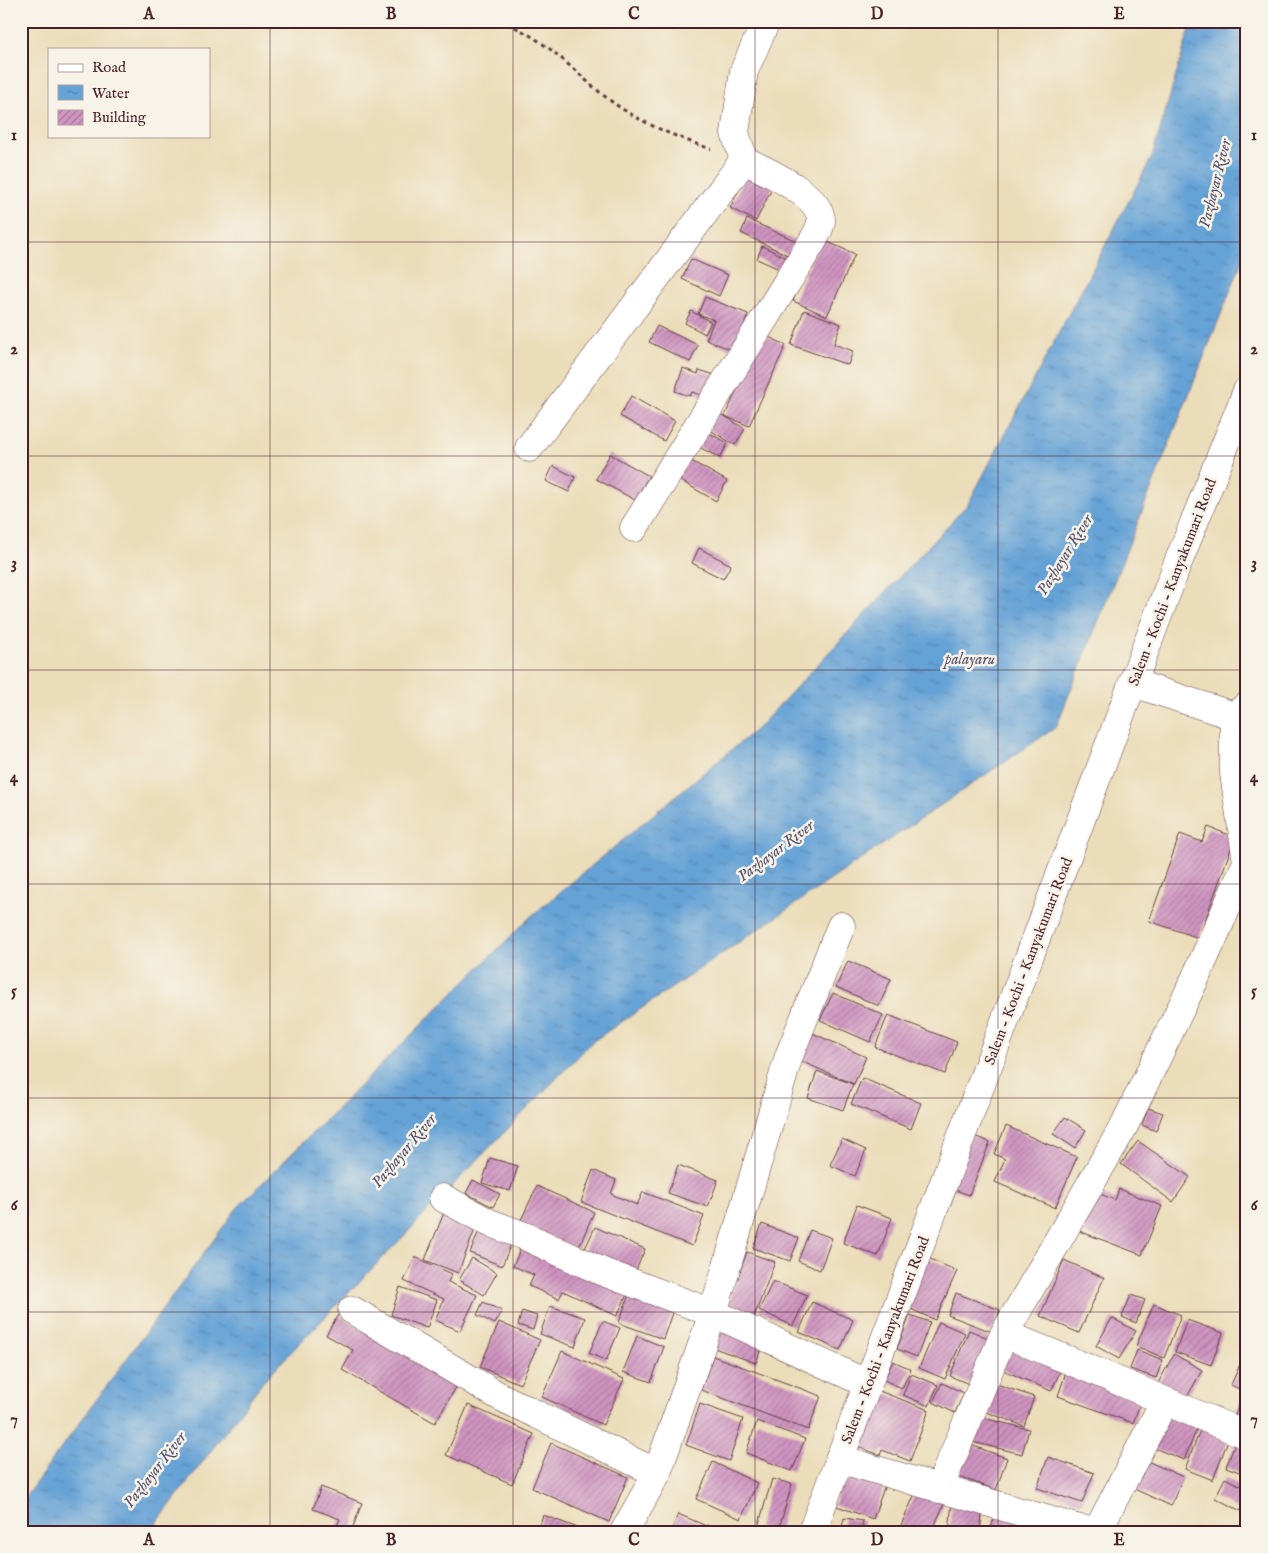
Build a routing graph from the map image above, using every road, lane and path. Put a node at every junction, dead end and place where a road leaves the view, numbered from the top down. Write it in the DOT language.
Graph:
graph roads {
  1 [pos="500,21"];
  2 [pos="766,21"];
  3 [pos="744,160"];
  4 [pos="1247,391"];
  5 [pos="529,448"];
  6 [pos="634,528"];
  7 [pos="1133,683"];
  8 [pos="1240,711"];
  9 [pos="1247,862"];
  10 [pos="840,926"];
  11 [pos="444,1198"];
  12 [pos="352,1310"];
  13 [pos="713,1313"];
  14 [pos="1004,1334"];
  15 [pos="868,1384"];
  16 [pos="1164,1402"];
  17 [pos="1247,1435"];
  18 [pos="840,1459"];
  19 [pos="657,1473"];
  20 [pos="939,1489"];
  21 [pos="624,1532"];
  22 [pos="812,1532"];
  1 -- 3 [label="path"];
  2 -- 3 [label="street"];
  3 -- 5 [label="street"];
  3 -- 6 [label="street"];
  4 -- 7 [label="street, Salem - Kochi - Kanyakumari Road"];
  7 -- 8 [label="street"];
  7 -- 15 [label="street, Salem - Kochi - Kanyakumari Road"];
  8 -- 9 [label="street"];
  9 -- 14 [label="street"];
  10 -- 13 [label="street"];
  11 -- 13 [label="street"];
  12 -- 19 [label="street"];
  13 -- 15 [label="street"];
  13 -- 19 [label="street"];
  14 -- 16 [label="street"];
  14 -- 20 [label="street"];
  15 -- 18 [label="street, Salem - Kochi - Kanyakumari Road"];
  16 -- 17 [label="street"];
  16 -- 20 [label="street"];
  18 -- 20 [label="street"];
  18 -- 22 [label="street, Salem - Kochi - Kanyakumari Road"];
  19 -- 21 [label="street"];
}
